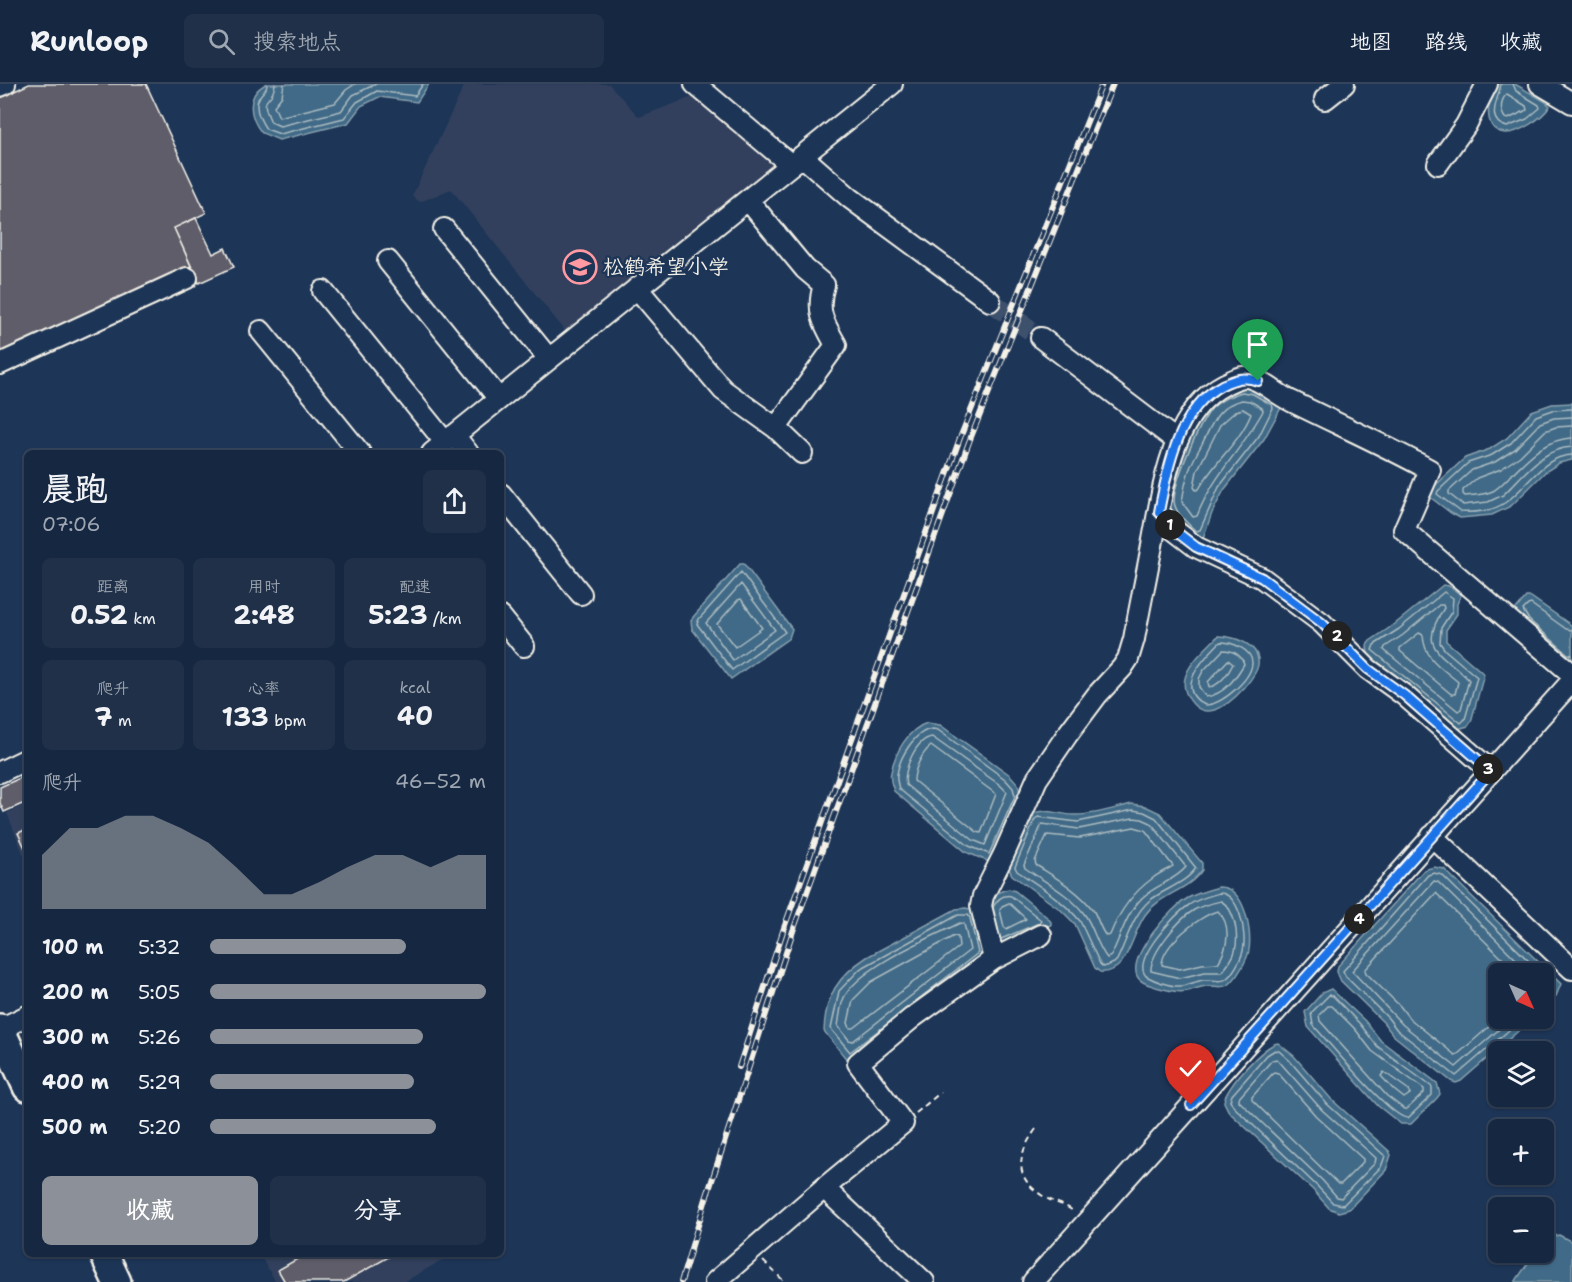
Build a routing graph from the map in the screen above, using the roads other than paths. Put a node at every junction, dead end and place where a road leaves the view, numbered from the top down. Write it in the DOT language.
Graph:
graph roads {
  1 [pos="5,84"];
  2 [pos="695,84"];
  3 [pos="892,84"];
  4 [pos="1344,84"];
  5 [pos="1487,84"];
  6 [pos="1540,84"];
  7 [pos="0,86"];
  8 [pos="1325,99"];
  9 [pos="1572,103"];
  10 [pos="797,161"];
  11 [pos="1438,164"];
  12 [pos="748,200"];
  13 [pos="444,229"];
  14 [pos="388,261"];
  15 [pos="187,278"];
  16 [pos="637,288"];
  17 [pos="322,291"];
  18 [pos="990,301"];
  19 [pos="261,331"];
  20 [pos="1041,338"];
  21 [pos="549,359"];
  22 [pos="0,364"];
  23 [pos="499,399"];
  24 [pos="776,428"];
  25 [pos="1177,441"];
  26 [pos="444,443"];
  27 [pos="358,450"];
  28 [pos="461,450"];
  29 [pos="802,453"];
  30 [pos="504,498"];
  31 [pos="1159,512"];
  32 [pos="581,594"];
  33 [pos="504,621"];
  34 [pos="524,646"];
  35 [pos="1572,674"];
  36 [pos="1572,681"];
  37 [pos="24,760"];
  38 [pos="1491,771"];
  39 [pos="0,772"];
  40 [pos="1432,836"];
  41 [pos="1041,935"];
  42 [pos="994,959"];
  43 [pos="1572,969"];
  44 [pos="24,1018"];
  45 [pos="2,1036"];
  46 [pos="24,1081"];
  47 [pos="824,1188"];
  48 [pos="105,1257"];
  49 [pos="117,1282"];
  50 [pos="714,1282"];
  51 [pos="924,1282"];
  52 [pos="1033,1282"];
  1 -- 7 [label="street"];
  2 -- 10 [label="street"];
  3 -- 10 [label="street"];
  4 -- 8 [label="street"];
  5 -- 11 [label="street"];
  6 -- 9 [label="street"];
  10 -- 12 [label="street"];
  10 -- 18 [label="street"];
  12 -- 16 [label="street"];
  12 -- 24 [label="street"];
  13 -- 21 [label="street"];
  14 -- 23 [label="street"];
  15 -- 22 [label="street"];
  16 -- 21 [label="street"];
  16 -- 24 [label="street"];
  17 -- 26 [label="street"];
  19 -- 27 [label="street"];
  20 -- 25 [label="street"];
  21 -- 23 [label="street"];
  23 -- 26 [label="street"];
  24 -- 29 [label="street"];
  25 -- 31 [label="street"];
  25 -- 35 [label="street"];
  26 -- 28 [label="street"];
  30 -- 32 [label="street"];
  31 -- 38 [label="street"];
  31 -- 42 [label="street"];
  33 -- 34 [label="street"];
  36 -- 38 [label="street"];
  37 -- 39 [label="street"];
  38 -- 40 [label="street"];
  40 -- 43 [label="street"];
  40 -- 52 [label="street"];
  41 -- 42 [label="street"];
  42 -- 47 [label="street"];
  44 -- 45 [label="street"];
  45 -- 46 [label="highway"];
  47 -- 50 [label="street"];
  47 -- 51 [label="street"];
  48 -- 49 [label="highway"];
}
